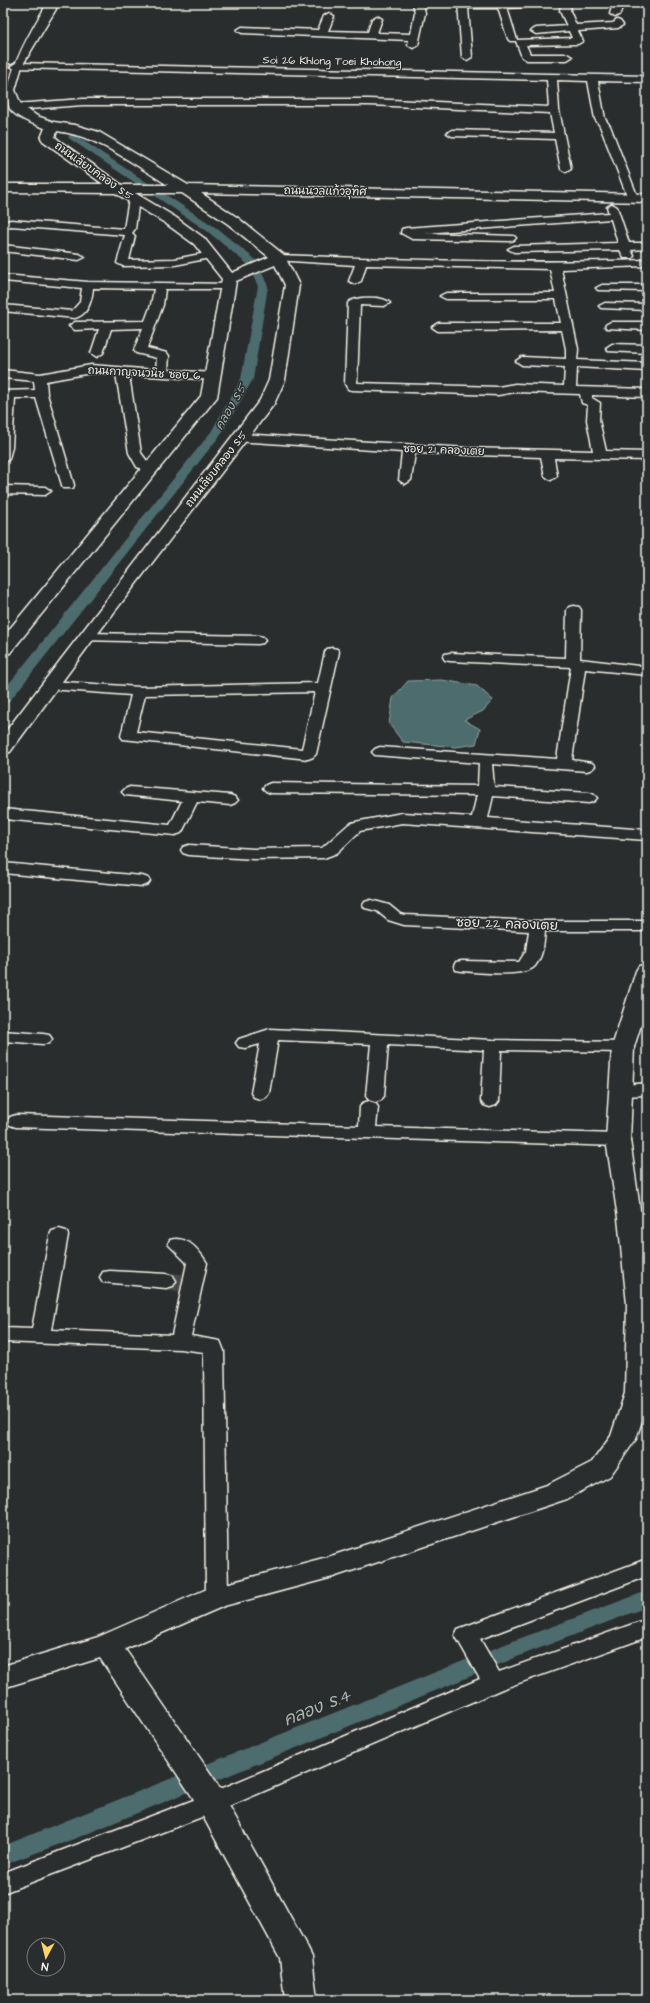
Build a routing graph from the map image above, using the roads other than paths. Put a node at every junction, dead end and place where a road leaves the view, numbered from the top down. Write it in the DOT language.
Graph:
graph roads {
  1 [pos="49,3"];
  2 [pos="418,3"];
  3 [pos="566,3"];
  4 [pos="618,3"];
  5 [pos="464,4"];
  6 [pos="523,5"];
  7 [pos="502,6"];
  8 [pos="329,16"];
  9 [pos="377,19"];
  10 [pos="273,21"];
  11 [pos="572,28"];
  12 [pos="242,30"];
  13 [pos="269,31"];
  14 [pos="523,31"];
  15 [pos="536,31"];
  16 [pos="322,33"];
  17 [pos="372,35"];
  18 [pos="558,42"];
  19 [pos="567,56"];
  20 [pos="467,58"];
  21 [pos="7,66"];
  22 [pos="573,76"];
  23 [pos="552,77"];
  24 [pos="592,77"];
  25 [pos="647,79"];
  26 [pos="6,90"];
  27 [pos="283,102"];
  28 [pos="14,107"];
  29 [pos="554,110"];
  30 [pos="285,114"];
  31 [pos="52,126"];
  32 [pos="452,133"];
  33 [pos="560,136"];
  34 [pos="566,169"];
  35 [pos="3,188"];
  36 [pos="118,189"];
  37 [pos="185,189"];
  38 [pos="640,198"];
  39 [pos="134,199"];
  40 [pos="3,225"];
  41 [pos="507,225"];
  42 [pos="130,236"];
  43 [pos="510,238"];
  44 [pos="624,246"];
  45 [pos="647,246"];
  46 [pos="3,248"];
  47 [pos="514,249"];
  48 [pos="211,255"];
  49 [pos="80,256"];
  50 [pos="279,258"];
  51 [pos="361,262"];
  52 [pos="631,263"];
  53 [pos="647,263"];
  54 [pos="521,265"];
  55 [pos="555,266"];
  56 [pos="3,278"];
  57 [pos="355,281"];
  58 [pos="229,283"];
  59 [pos="88,285"];
  60 [pos="160,286"];
  61 [pos="602,288"];
  62 [pos="647,288"];
  63 [pos="446,296"];
  64 [pos="562,296"];
  65 [pos="384,303"];
  66 [pos="605,306"];
  67 [pos="647,307"];
  68 [pos="7,308"];
  69 [pos="3,318"];
  70 [pos="150,324"];
  71 [pos="106,325"];
  72 [pos="75,326"];
  73 [pos="567,326"];
  74 [pos="611,326"];
  75 [pos="647,326"];
  76 [pos="438,327"];
  77 [pos="612,348"];
  78 [pos="647,349"];
  79 [pos="97,353"];
  80 [pos="522,361"];
  81 [pos="571,363"];
  82 [pos="647,367"];
  83 [pos="122,371"];
  84 [pos="162,373"];
  85 [pos="3,374"];
  86 [pos="213,377"];
  87 [pos="40,378"];
  88 [pos="570,390"];
  89 [pos="586,391"];
  90 [pos="647,393"];
  91 [pos="41,394"];
  92 [pos="6,395"];
  93 [pos="240,438"];
  94 [pos="5,447"];
  95 [pos="409,449"];
  96 [pos="547,453"];
  97 [pos="600,455"];
  98 [pos="647,456"];
  99 [pos="3,459"];
  100 [pos="151,468"];
  101 [pos="551,476"];
  102 [pos="405,480"];
  103 [pos="68,485"];
  104 [pos="3,490"];
  105 [pos="45,490"];
  106 [pos="574,610"];
  107 [pos="9,634"];
  108 [pos="86,637"];
  109 [pos="258,640"];
  110 [pos="3,649"];
  111 [pos="332,652"];
  112 [pos="450,657"];
  113 [pos="576,663"];
  114 [pos="647,671"];
  115 [pos="50,685"];
  116 [pos="323,687"];
  117 [pos="139,691"];
  118 [pos="3,748"];
  119 [pos="380,752"];
  120 [pos="564,764"];
  121 [pos="485,765"];
  122 [pos="587,766"];
  123 [pos="271,788"];
  124 [pos="486,791"];
  125 [pos="130,792"];
  126 [pos="192,796"];
  127 [pos="589,798"];
  128 [pos="230,800"];
  129 [pos="3,814"];
  130 [pos="479,822"];
  131 [pos="647,835"];
  132 [pos="189,850"];
  133 [pos="3,868"];
  134 [pos="142,880"];
  135 [pos="371,905"];
  136 [pos="538,926"];
  137 [pos="647,926"];
  138 [pos="462,966"];
  139 [pos="647,971"];
  140 [pos="270,1034"];
  141 [pos="3,1036"];
  142 [pos="43,1039"];
  143 [pos="380,1040"];
  144 [pos="245,1043"];
  145 [pos="493,1045"];
  146 [pos="623,1047"];
  147 [pos="647,1089"];
  148 [pos="621,1090"];
  149 [pos="260,1093"];
  150 [pos="490,1101"];
  151 [pos="16,1121"];
  152 [pos="367,1133"];
  153 [pos="618,1140"];
  154 [pos="639,1217"];
  155 [pos="59,1235"];
  156 [pos="177,1244"];
  157 [pos="110,1277"];
  158 [pos="180,1283"];
  159 [pos="644,1304"];
  160 [pos="3,1335"];
  161 [pos="40,1336"];
  162 [pos="180,1342"];
  163 [pos="647,1567"];
  164 [pos="217,1597"];
  165 [pos="647,1628"];
  166 [pos="106,1645"];
  167 [pos="490,1676"];
  168 [pos="3,1677"];
  169 [pos="208,1796"];
  170 [pos="3,1883"];
  171 [pos="301,2000"];
  1 -- 21 [label="street"];
  2 -- 17 [label="street"];
  3 -- 11 [label="street"];
  4 -- 11 [label="street"];
  5 -- 7 [label="street"];
  5 -- 20 [label="street"];
  6 -- 7 [label="street"];
  7 -- 14 [label="street"];
  8 -- 16 [label="street"];
  9 -- 17 [label="street"];
  10 -- 13 [label="street"];
  11 -- 15 [label="street"];
  11 -- 18 [label="street"];
  12 -- 13 [label="street"];
  13 -- 16 [label="street"];
  16 -- 17 [label="street"];
  18 -- 19 [label="street"];
  18 -- 19 [label="street"];
  19 -- 22 [label="street"];
  21 -- 23 [label="street, Soi 26 Khlong Toei Khohong"];
  21 -- 26 [label="street"];
  22 -- 23 [label="street, Soi 26 Khlong Toei Khohong"];
  22 -- 24 [label="street, Soi 26 Khlong Toei Khohong"];
  23 -- 29 [label="street"];
  24 -- 25 [label="street, Soi 26 Khlong Toei Khohong"];
  24 -- 38 [label="street"];
  26 -- 28 [label="street"];
  27 -- 28 [label="street"];
  27 -- 29 [label="street"];
  27 -- 30 [label="street"];
  28 -- 31 [label="street, ถนนเลียบคลอง ร.5"];
  29 -- 33 [label="street"];
  31 -- 36 [label="street, ถนนเลียบคลอง ร.5"];
  31 -- 37 [label="street, ถนนเลียบคลอง ร.5"];
  32 -- 33 [label="street"];
  33 -- 34 [label="street"];
  35 -- 36 [label="street, ถนนนวลแก้วอุทิศ"];
  36 -- 37 [label="street, ถนนนวลแก้วอุทิศ"];
  36 -- 39 [label="street, ถนนเลียบคลอง ร.5"];
  37 -- 38 [label="street, ถนนนวลแก้วอุทิศ"];
  37 -- 50 [label="street, ถนนเลียบคลอง ร.5"];
  39 -- 40 [label="street"];
  39 -- 48 [label="street, ถนนเลียบคลอง ร.5"];
  41 -- 43 [label="street"];
  41 -- 43 [label="street"];
  41 -- 44 [label="street"];
  42 -- 48 [label="street"];
  43 -- 47 [label="street"];
  44 -- 45 [label="street"];
  44 -- 47 [label="street"];
  44 -- 52 [label="street"];
  46 -- 49 [label="street"];
  47 -- 54 [label="street"];
  48 -- 58 [label="street, ถนนเลียบคลอง ร.5"];
  50 -- 51 [label="street"];
  50 -- 58 [label="street"];
  50 -- 93 [label="street, ถนนเลียบคลอง ร.5"];
  51 -- 54 [label="street"];
  51 -- 57 [label="street"];
  52 -- 53 [label="street"];
  52 -- 55 [label="street"];
  54 -- 55 [label="street"];
  55 -- 64 [label="street"];
  56 -- 59 [label="street"];
  58 -- 60 [label="street"];
  58 -- 86 [label="street"];
  59 -- 60 [label="street"];
  59 -- 68 [label="street"];
  60 -- 70 [label="street"];
  61 -- 62 [label="street"];
  63 -- 64 [label="street"];
  64 -- 73 [label="street"];
  65 -- 88 [label="street"];
  66 -- 67 [label="street"];
  68 -- 69 [label="street"];
  70 -- 71 [label="street"];
  70 -- 84 [label="street"];
  71 -- 72 [label="street"];
  71 -- 79 [label="street"];
  73 -- 76 [label="street"];
  73 -- 81 [label="street"];
  74 -- 75 [label="street"];
  77 -- 78 [label="street"];
  80 -- 81 [label="street"];
  81 -- 82 [label="street"];
  81 -- 88 [label="street"];
  83 -- 84 [label="street, ถนนกาญจนวนิช ซอย 6"];
  83 -- 87 [label="street, ถนนกาญจนวนิช ซอย 6"];
  83 -- 100 [label="street"];
  84 -- 86 [label="street, ถนนกาญจนวนิช ซอย 6"];
  85 -- 87 [label="street, ถนนกาญจนวนิช ซอย 6"];
  86 -- 100 [label="street"];
  87 -- 91 [label="street"];
  88 -- 89 [label="street"];
  89 -- 90 [label="street"];
  89 -- 97 [label="street"];
  91 -- 92 [label="street"];
  91 -- 103 [label="street"];
  92 -- 94 [label="street"];
  93 -- 95 [label="street, ซอย 21 คลองเตย"];
  93 -- 108 [label="street, ถนนเลียบคลอง ร.5"];
  94 -- 99 [label="street"];
  95 -- 96 [label="street, ซอย 21 คลองเตย"];
  95 -- 102 [label="street"];
  96 -- 97 [label="street, ซอย 21 คลองเตย"];
  96 -- 101 [label="street"];
  97 -- 98 [label="street, ซอย 21 คลองเตย"];
  100 -- 107 [label="street"];
  104 -- 105 [label="street"];
  106 -- 113 [label="street"];
  107 -- 110 [label="street"];
  108 -- 109 [label="street"];
  108 -- 115 [label="street, ถนนเลียบคลอง ร.5"];
  111 -- 116 [label="street"];
  112 -- 113 [label="street"];
  113 -- 114 [label="street"];
  113 -- 120 [label="street"];
  115 -- 117 [label="street"];
  115 -- 118 [label="street, ถนนเลียบคลอง ร.5"];
  116 -- 117 [label="street"];
  116 -- 117 [label="street"];
  119 -- 120 [label="street"];
  120 -- 122 [label="street"];
  121 -- 124 [label="street"];
  123 -- 124 [label="street"];
  124 -- 127 [label="street"];
  124 -- 130 [label="street"];
  125 -- 126 [label="street"];
  126 -- 128 [label="street"];
  126 -- 129 [label="street"];
  130 -- 131 [label="street"];
  130 -- 132 [label="street"];
  133 -- 134 [label="street"];
  135 -- 136 [label="street, ซอย 22 คลองเตย"];
  136 -- 137 [label="street, ซอย 22 คลองเตย"];
  136 -- 138 [label="street"];
  139 -- 146 [label="street"];
  140 -- 143 [label="street"];
  140 -- 144 [label="street"];
  140 -- 149 [label="street"];
  141 -- 142 [label="street"];
  143 -- 145 [label="street"];
  143 -- 152 [label="street"];
  145 -- 146 [label="street"];
  145 -- 150 [label="street"];
  146 -- 148 [label="street"];
  147 -- 148 [label="street"];
  148 -- 153 [label="street"];
  151 -- 152 [label="street"];
  152 -- 153 [label="street"];
  153 -- 154 [label="street"];
  154 -- 159 [label="street"];
  155 -- 161 [label="street"];
  156 -- 158 [label="street"];
  157 -- 158 [label="street"];
  158 -- 162 [label="street"];
  159 -- 164 [label="street"];
  160 -- 161 [label="street"];
  161 -- 162 [label="street"];
  162 -- 164 [label="street"];
  163 -- 167 [label="street"];
  164 -- 166 [label="street"];
  165 -- 167 [label="street"];
  166 -- 168 [label="street"];
  166 -- 169 [label="street"];
  167 -- 169 [label="street"];
  169 -- 170 [label="street"];
  169 -- 171 [label="street"];
}
